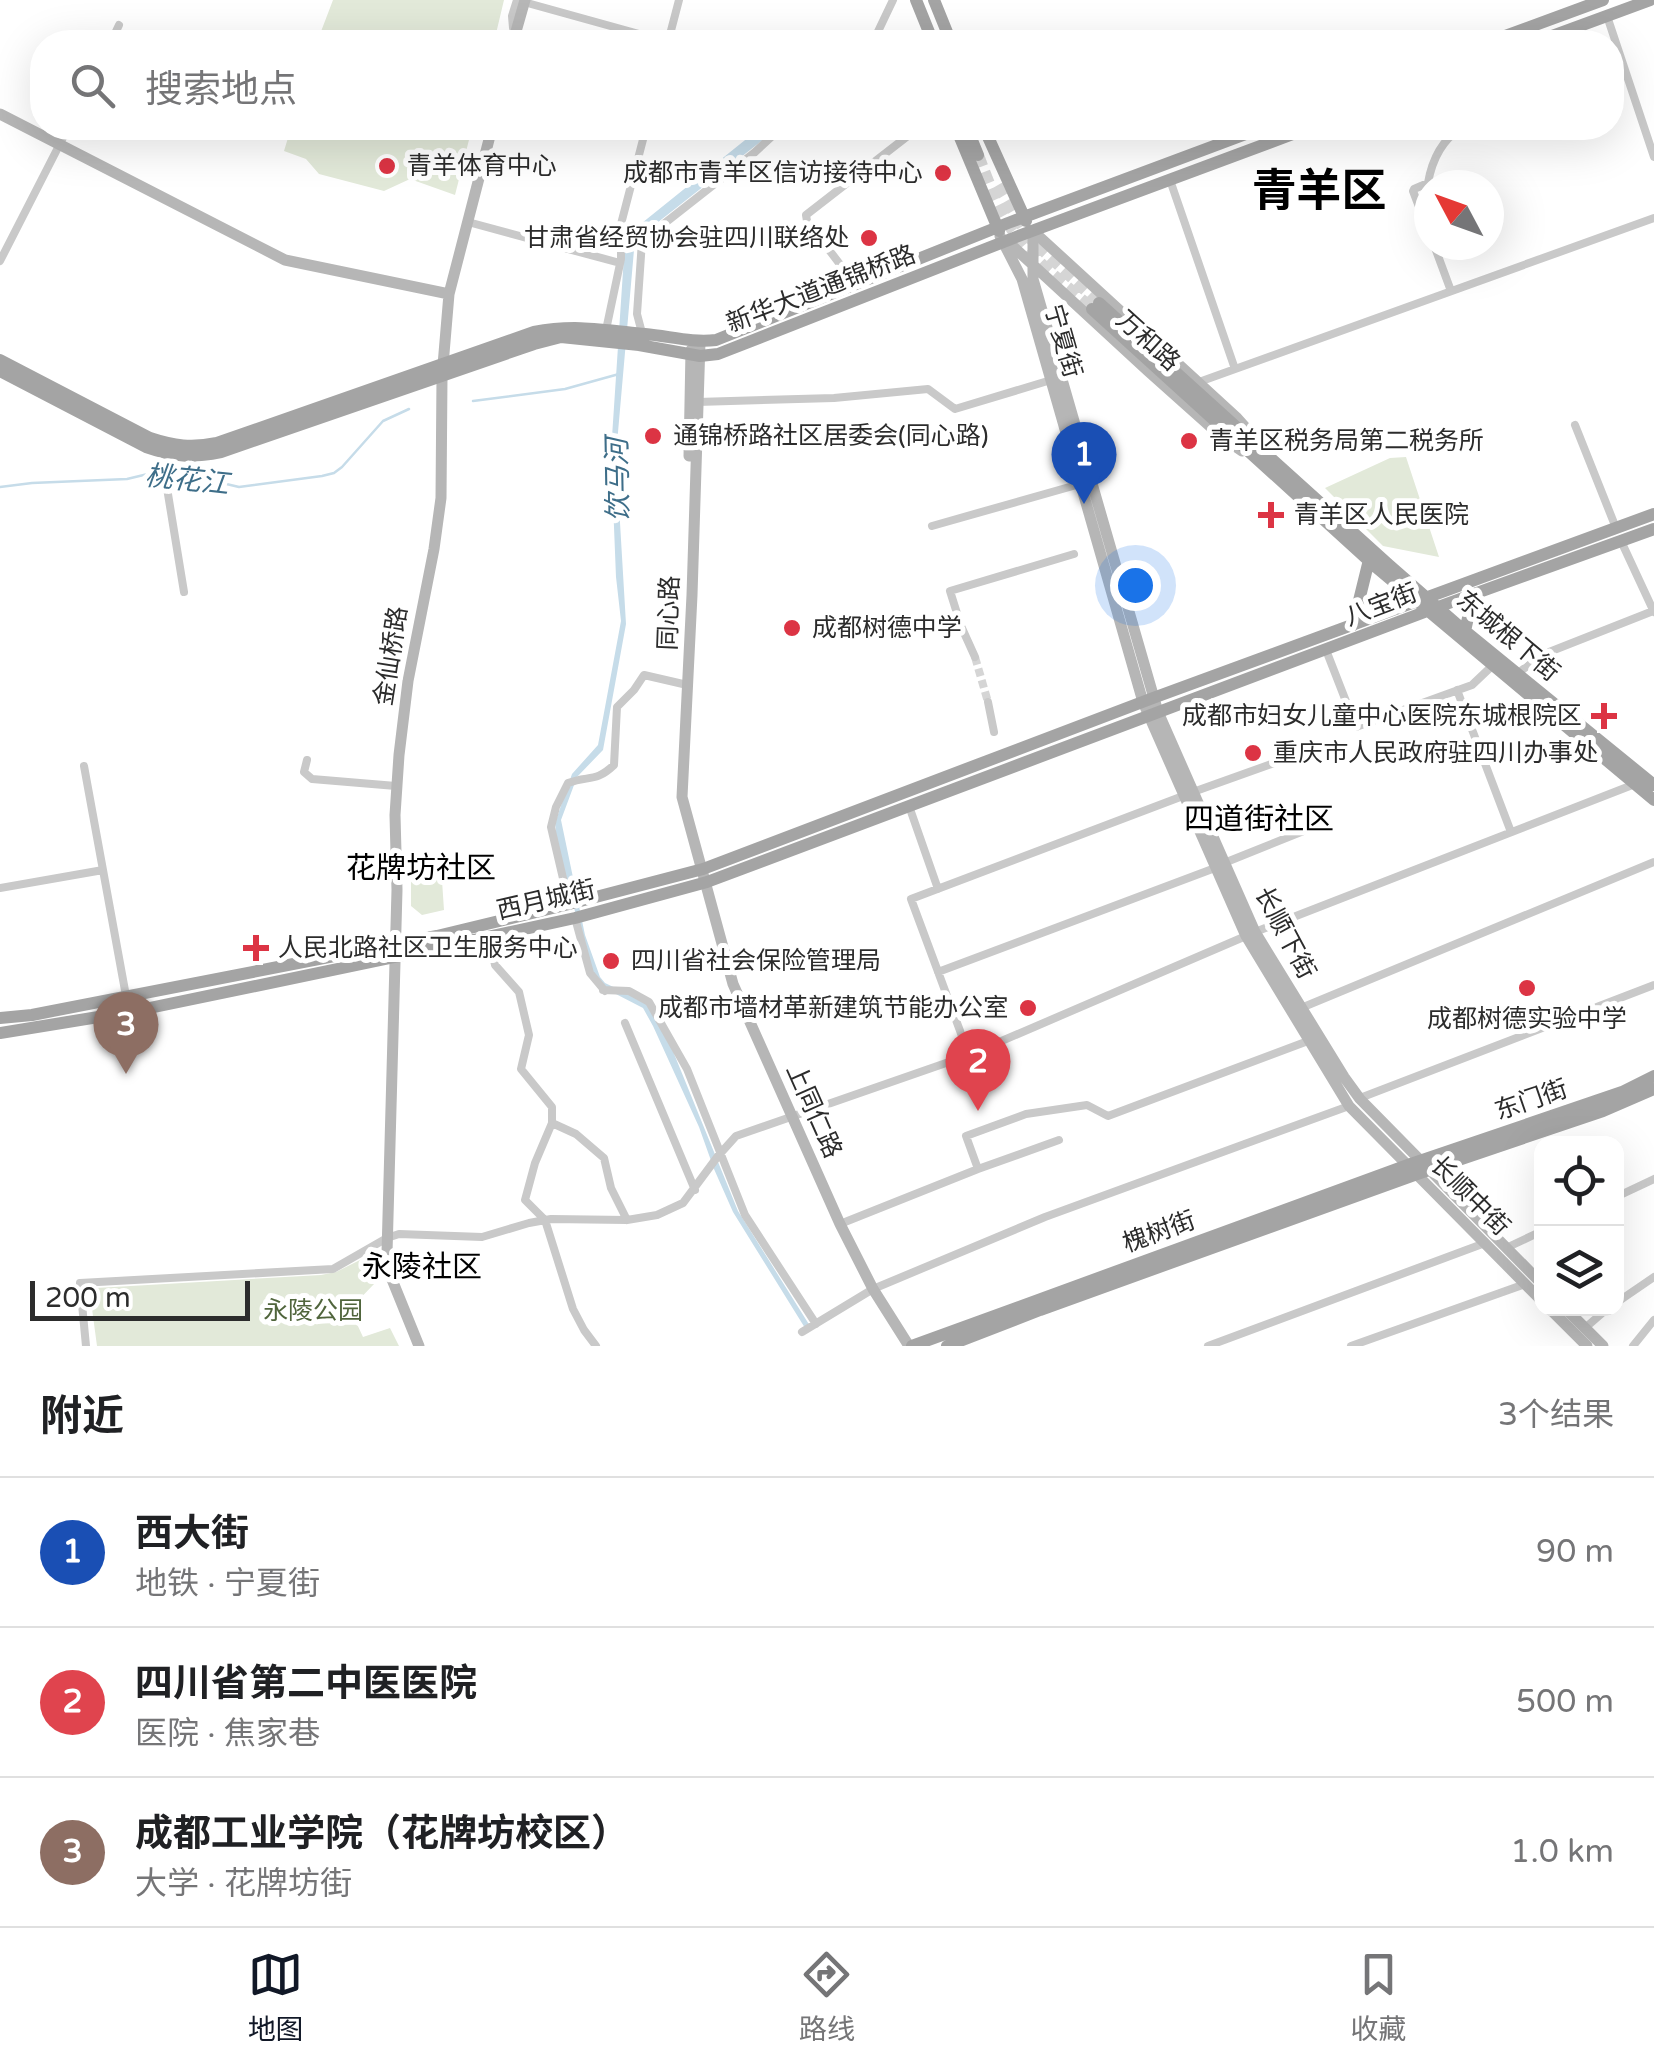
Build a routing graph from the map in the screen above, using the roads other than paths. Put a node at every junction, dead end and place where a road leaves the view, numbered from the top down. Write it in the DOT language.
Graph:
graph roads {
  1 [pos="679,0"];
  2 [pos="893,0"];
  3 [pos="913,0"];
  4 [pos="926,0"];
  5 [pos="934,0"];
  6 [pos="1602,0"];
  7 [pos="1650,0"];
  8 [pos="525,3"];
  9 [pos="1607,16"];
  10 [pos="119,25"];
  11 [pos="116,30"];
  12 [pos="517,30"];
  13 [pos="624,30"];
  14 [pos="671,30"];
  15 [pos="879,30"];
  16 [pos="922,30"];
  17 [pos="927,30"];
  18 [pos="937,30"];
  19 [pos="945,30"];
  20 [pos="1521,30"];
  21 [pos="1569,30"];
  22 [pos="1612,30"];
  23 [pos="1624,67"];
  24 [pos="0,114"];
  25 [pos="30,129"];
  26 [pos="51,140"];
  27 [pos="61,140"];
  28 [pos="489,140"];
  29 [pos="643,140"];
  30 [pos="769,140"];
  31 [pos="903,140"];
  32 [pos="968,140"];
  33 [pos="973,140"];
  34 [pos="978,140"];
  35 [pos="983,140"];
  36 [pos="1230,140"];
  37 [pos="1277,140"];
  38 [pos="1447,140"];
  39 [pos="59,144"];
  40 [pos="981,154"];
  41 [pos="1654,156"];
  42 [pos="1430,170"];
  43 [pos="1170,180"];
  44 [pos="1024,217"];
  45 [pos="1654,218"];
  46 [pos="468,222"];
  47 [pos="1002,225"];
  48 [pos="1033,231"];
  49 [pos="1009,240"];
  50 [pos="1440,260"];
  51 [pos="0,261"];
  52 [pos="620,263"];
  53 [pos="1032,265"];
  54 [pos="855,284"];
  55 [pos="1451,291"];
  56 [pos="449,294"];
  57 [pos="1096,306"];
  58 [pos="608,334"];
  59 [pos="640,337"];
  60 [pos="696,348"];
  61 [pos="0,360"];
  62 [pos="1235,369"];
  63 [pos="443,371"];
  64 [pos="0,372"];
  65 [pos="1051,380"];
  66 [pos="1199,382"];
  67 [pos="694,402"];
  68 [pos="1575,425"];
  69 [pos="1268,462"];
  70 [pos="170,467"];
  71 [pos="1080,484"];
  72 [pos="1654,514"];
  73 [pos="932,526"];
  74 [pos="1654,529"];
  75 [pos="1618,534"];
  76 [pos="1074,554"];
  77 [pos="1369,560"];
  78 [pos="184,592"];
  79 [pos="1473,596"];
  80 [pos="1421,598"];
  81 [pos="1433,609"];
  82 [pos="1654,612"];
  83 [pos="1353,625"];
  84 [pos="1465,630"];
  85 [pos="1326,650"];
  86 [pos="975,658"];
  87 [pos="1492,666"];
  88 [pos="1518,673"];
  89 [pos="683,684"];
  90 [pos="1456,690"];
  91 [pos="988,702"];
  92 [pos="1151,707"];
  93 [pos="994,732"];
  94 [pos="1291,757"];
  95 [pos="307,760"];
  96 [pos="84,766"];
  97 [pos="1635,784"];
  98 [pos="1654,785"];
  99 [pos="396,786"];
  100 [pos="1188,794"];
  101 [pos="1654,800"];
  102 [pos="909,806"];
  103 [pos="1326,822"];
  104 [pos="1511,832"];
  105 [pos="1654,862"];
  106 [pos="1220,866"];
  107 [pos="104,870"];
  108 [pos="701,876"];
  109 [pos="0,888"];
  110 [pos="938,889"];
  111 [pos="572,911"];
  112 [pos="1250,934"];
  113 [pos="489,936"];
  114 [pos="395,951"];
  115 [pos="938,972"];
  116 [pos="1654,984"];
  117 [pos="126,996"];
  118 [pos="1301,1008"];
  119 [pos="0,1018"];
  120 [pos="625,1023"];
  121 [pos="0,1033"];
  122 [pos="1308,1041"];
  123 [pos="969,1055"];
  124 [pos="1654,1076"];
  125 [pos="1654,1090"];
  126 [pos="1354,1102"];
  127 [pos="789,1118"];
  128 [pos="552,1123"];
  129 [pos="1059,1140"];
  130 [pos="719,1155"];
  131 [pos="1419,1168"];
  132 [pos="978,1170"];
  133 [pos="1654,1179"];
  134 [pos="695,1190"];
  135 [pos="1624,1193"];
  136 [pos="545,1220"];
  137 [pos="627,1220"];
  138 [pos="840,1224"];
  139 [pos="1534,1236"];
  140 [pos="388,1238"];
  141 [pos="1485,1244"];
  142 [pos="1506,1248"];
  143 [pos="1534,1276"];
  144 [pos="1654,1277"];
  145 [pos="1525,1284"];
  146 [pos="870,1291"];
  147 [pos="1534,1293"];
  148 [pos="1624,1297"];
  149 [pos="1557,1316"];
  150 [pos="1574,1316"];
  151 [pos="1599,1316"];
  152 [pos="1654,1320"];
  153 [pos="816,1324"];
  154 [pos="1585,1328"];
  155 [pos="802,1332"];
  156 [pos="86,1346"];
  157 [pos="418,1346"];
  158 [pos="596,1346"];
  159 [pos="900,1346"];
  160 [pos="910,1346"];
  161 [pos="946,1346"];
  162 [pos="1208,1346"];
  163 [pos="1351,1346"];
  164 [pos="1587,1346"];
  165 [pos="1602,1346"];
  166 [pos="1633,1346"];
  1 -- 14 [label="street"];
  2 -- 15 [label="street"];
  3 -- 16 [label="main road"];
  3 -- 17 [label="main road"];
  4 -- 18 [label="main road"];
  5 -- 19 [label="main road"];
  6 -- 20 [label="main road"];
  7 -- 9 [label="main road"];
  8 -- 12 [label="street"];
  8 -- 13 [label="street"];
  9 -- 21 [label="main road"];
  9 -- 22 [label="street"];
  10 -- 11 [label="street"];
  23 -- 41 [label="street"];
  24 -- 25 [label="street"];
  26 -- 39 [label="street"];
  27 -- 39 [label="street"];
  28 -- 46 [label="street, 金仙桥路"];
  29 -- 52 [label="street"];
  30 -- 59 [label="street"];
  31 -- 54 [label="street"];
  32 -- 40 [label="main road"];
  33 -- 40 [label="main road"];
  34 -- 40 [label="main road"];
  35 -- 40 [label="main road"];
  36 -- 44 [label="main road, 新华大道通锦桥路"];
  37 -- 43 [label="main road, 新华大道通锦桥路"];
  38 -- 42 [label="street"];
  39 -- 51 [label="street"];
  39 -- 56 [label="street"];
  40 -- 44 [label="main road"];
  40 -- 47 [label="main road"];
  43 -- 48 [label="main road, 新华大道通锦桥路"];
  43 -- 62 [label="street"];
  44 -- 47 [label="main road, 新华大道通锦桥路"];
  44 -- 48 [label="main road"];
  45 -- 55 [label="street"];
  46 -- 52 [label="street"];
  46 -- 56 [label="street, 金仙桥路"];
  47 -- 49 [label="main road"];
  47 -- 54 [label="main road, 新华大道通锦桥路"];
  48 -- 49 [label="main road, 新华大道通锦桥路"];
  48 -- 53 [label="street, 宁夏街"];
  48 -- 66 [label="street, 万和路"];
  49 -- 53 [label="street, 万和路"];
  49 -- 60 [label="main road, 新华大道通锦桥路"];
  49 -- 65 [label="street, 宁夏街"];
  50 -- 55 [label="street"];
  52 -- 58 [label="street"];
  53 -- 69 [label="street, 万和路"];
  53 -- 92 [label="street, 宁夏街"];
  54 -- 60 [label="main road, 新华大道通锦桥路"];
  55 -- 62 [label="street"];
  56 -- 63 [label="street, 金仙桥路"];
  57 -- 69 [label="main road, 万和路"];
  58 -- 59 [label="main road, 新华大道通锦桥路"];
  58 -- 63 [label="main road"];
  59 -- 60 [label="main road, 新华大道通锦桥路"];
  60 -- 67 [label="street"];
  61 -- 63 [label="main road"];
  62 -- 66 [label="street"];
  63 -- 70 [label="main road"];
  63 -- 99 [label="street, 金仙桥路"];
  64 -- 70 [label="main road"];
  65 -- 67 [label="street"];
  65 -- 71 [label="street, 宁夏街"];
  66 -- 69 [label="street, 万和路"];
  67 -- 89 [label="street"];
  67 -- 108 [label="street, 同心路"];
  68 -- 75 [label="street"];
  69 -- 77 [label="main road, 万和路"];
  69 -- 80 [label="main road, 万和路"];
  70 -- 78 [label="street"];
  71 -- 73 [label="street"];
  71 -- 92 [label="street, 宁夏街"];
  72 -- 75 [label="main road"];
  74 -- 75 [label="main road"];
  75 -- 79 [label="main road, 八宝街"];
  75 -- 80 [label="main road, 八宝街"];
  75 -- 82 [label="street"];
  76 -- 86 [label="street"];
  77 -- 80 [label="main road, 万和路"];
  77 -- 83 [label="main road"];
  79 -- 81 [label="main road, 八宝街"];
  79 -- 84 [label="main road"];
  80 -- 81 [label="main road, 万和路"];
  80 -- 83 [label="main road, 八宝街"];
  81 -- 84 [label="main road, 东城根下街"];
  81 -- 85 [label="main road, 八宝街"];
  81 -- 87 [label="main road, 东城根下街"];
  82 -- 88 [label="street"];
  83 -- 92 [label="main road, 八宝街"];
  84 -- 88 [label="main road, 东城根下街"];
  85 -- 90 [label="street"];
  85 -- 92 [label="main road, 八宝街"];
  87 -- 90 [label="street"];
  87 -- 97 [label="main road, 东城根下街"];
  88 -- 98 [label="main road, 东城根下街"];
  89 -- 108 [label="street"];
  89 -- 111 [label="street"];
  90 -- 104 [label="street"];
  91 -- 93 [label="street"];
  92 -- 100 [label="street, 长顺下街"];
  92 -- 102 [label="main road"];
  92 -- 108 [label="main road"];
  94 -- 100 [label="street"];
  95 -- 99 [label="street"];
  96 -- 107 [label="street"];
  97 -- 101 [label="main road, 东城根下街"];
  97 -- 104 [label="street"];
  99 -- 114 [label="street, 金仙桥路"];
  100 -- 106 [label="street, 长顺下街"];
  100 -- 110 [label="street"];
  102 -- 108 [label="main road"];
  102 -- 110 [label="street"];
  103 -- 106 [label="street"];
  104 -- 112 [label="street"];
  105 -- 118 [label="street"];
  106 -- 112 [label="street, 长顺下街"];
  106 -- 115 [label="street"];
  107 -- 109 [label="street"];
  107 -- 117 [label="street"];
  108 -- 111 [label="main road, 西月城街"];
  108 -- 127 [label="street, 上同仁路"];
  110 -- 115 [label="street"];
  111 -- 113 [label="main road, 西月城街"];
  111 -- 114 [label="main road, 西月城街"];
  111 -- 130 [label="street"];
  112 -- 118 [label="street, 长顺下街"];
  112 -- 122 [label="street, 长顺下街"];
  112 -- 123 [label="street"];
  113 -- 114 [label="main road, 西月城街"];
  113 -- 128 [label="street"];
  114 -- 117 [label="main road"];
  114 -- 121 [label="main road"];
  114 -- 140 [label="street, 金仙桥路"];
  115 -- 123 [label="street"];
  116 -- 126 [label="street"];
  117 -- 119 [label="main road"];
  118 -- 126 [label="street, 长顺下街"];
  120 -- 134 [label="street"];
  122 -- 126 [label="street, 长顺下街"];
  122 -- 132 [label="street"];
  123 -- 127 [label="street"];
  124 -- 131 [label="main road, 东门街"];
  125 -- 131 [label="main road, 东门街"];
  126 -- 131 [label="street, 长顺下街"];
  126 -- 146 [label="street"];
  127 -- 130 [label="street"];
  127 -- 138 [label="street, 上同仁路"];
  127 -- 146 [label="street"];
  128 -- 136 [label="street"];
  128 -- 137 [label="street"];
  129 -- 132 [label="street"];
  130 -- 134 [label="street"];
  130 -- 153 [label="street"];
  131 -- 141 [label="street, 长顺中街"];
  131 -- 142 [label="street, 长顺中街"];
  131 -- 160 [label="main road, 槐树街"];
  131 -- 161 [label="main road, 槐树街"];
  132 -- 138 [label="street"];
  133 -- 135 [label="street"];
  134 -- 137 [label="street"];
  136 -- 137 [label="street"];
  136 -- 140 [label="street"];
  136 -- 158 [label="street"];
  138 -- 146 [label="street, 上同仁路"];
  139 -- 142 [label="street"];
  140 -- 156 [label="street"];
  140 -- 157 [label="street, 金仙桥路"];
  141 -- 145 [label="street, 长顺中街"];
  141 -- 162 [label="street"];
  142 -- 143 [label="street, 长顺中街"];
  144 -- 148 [label="street"];
  145 -- 147 [label="street, 长顺中街"];
  145 -- 163 [label="street"];
  146 -- 153 [label="street"];
  146 -- 159 [label="street"];
  146 -- 160 [label="street, 上同仁路"];
  149 -- 164 [label="street"];
  150 -- 154 [label="street"];
  151 -- 154 [label="street"];
  152 -- 166 [label="street"];
  153 -- 155 [label="street"];
  154 -- 165 [label="street"];
}
